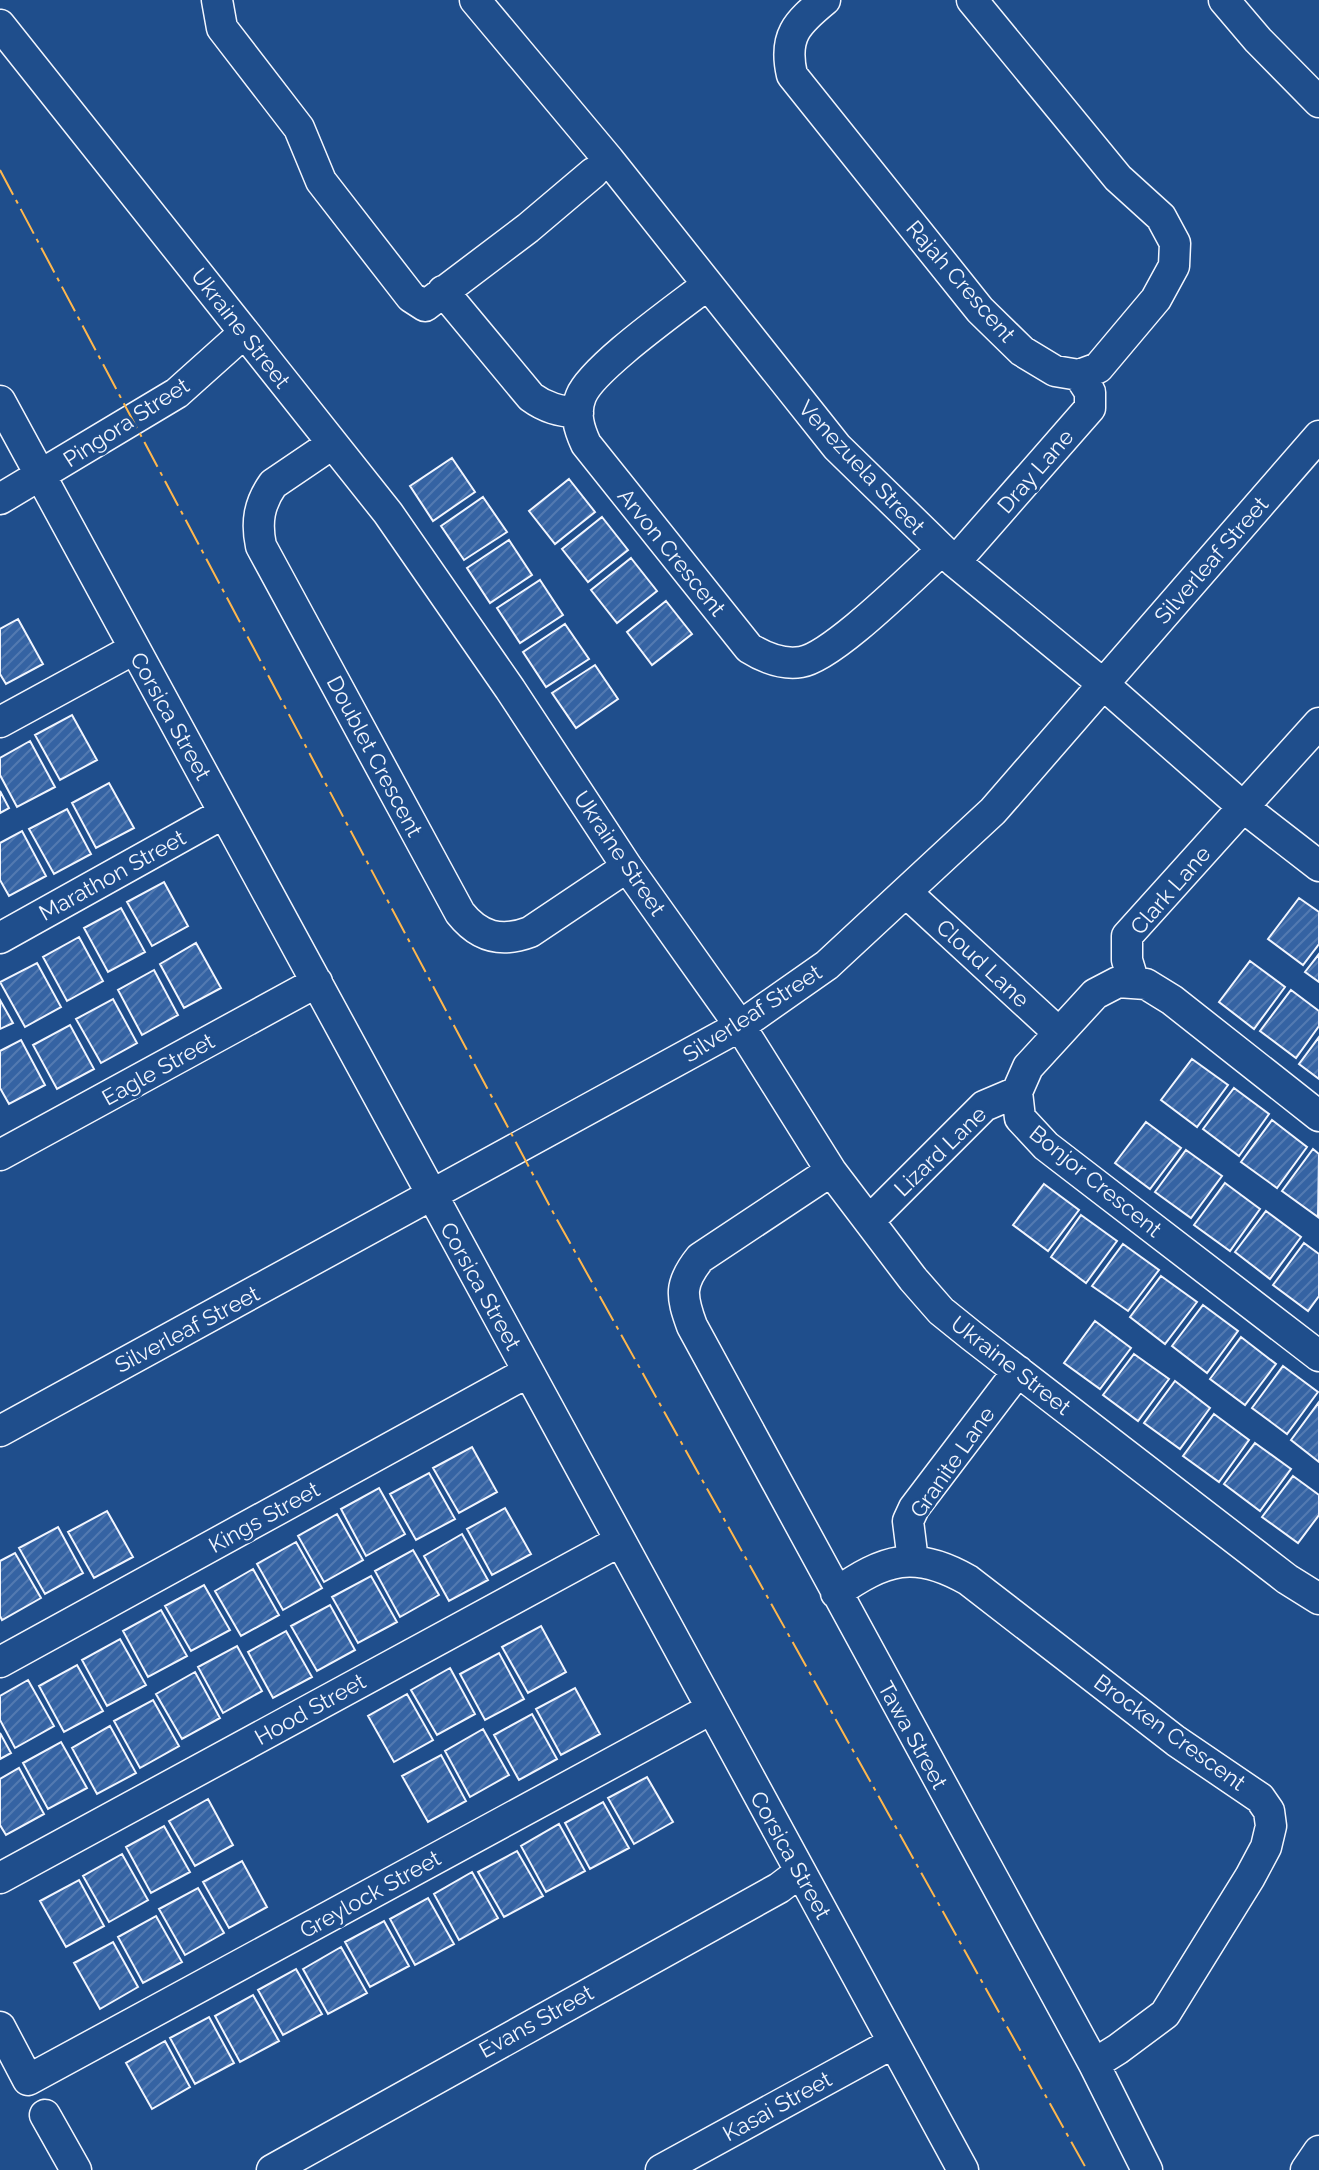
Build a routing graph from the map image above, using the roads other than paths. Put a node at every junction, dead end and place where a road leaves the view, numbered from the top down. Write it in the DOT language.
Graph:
graph roads {
  1 [pos="217,0"];
  2 [pos="475,0"];
  3 [pos="825,0"];
  4 [pos="972,0"];
  5 [pos="1224,0"];
  6 [pos="0,25"];
  7 [pos="1319,102"];
  8 [pos="593,173"];
  9 [pos="707,285"];
  10 [pos="443,291"];
  11 [pos="244,333"];
  12 [pos="1079,375"];
  13 [pos="0,401"];
  14 [pos="578,413"];
  15 [pos="1319,436"];
  16 [pos="332,444"];
  17 [pos="41,477"];
  18 [pos="0,499"];
  19 [pos="948,556"];
  20 [pos="134,649"];
  21 [pos="1103,684"];
  22 [pos="0,722"];
  23 [pos="1319,723"];
  24 [pos="1243,807"];
  25 [pos="224,813"];
  26 [pos="1319,866"];
  27 [pos="627,867"];
  28 [pos="907,893"];
  29 [pos="0,938"];
  30 [pos="317,982"];
  31 [pos="1134,983"];
  32 [pos="740,1026"];
  33 [pos="1059,1033"];
  34 [pos="1017,1092"];
  35 [pos="1319,1116"];
  36 [pos="0,1155"];
  37 [pos="831,1171"];
  38 [pos="432,1196"];
  39 [pos="869,1221"];
  40 [pos="1319,1356"];
  41 [pos="1018,1371"];
  42 [pos="528,1372"];
  43 [pos="0,1431"];
  44 [pos="620,1541"];
  45 [pos="913,1561"];
  46 [pos="836,1593"];
  47 [pos="1319,1599"];
  48 [pos="0,1662"];
  49 [pos="711,1709"];
  50 [pos="800,1872"];
  51 [pos="0,1878"];
  52 [pos="0,2027"];
  53 [pos="893,2043"];
  54 [pos="1094,2064"];
  55 [pos="45,2115"];
  56 [pos="1319,2151"];
  57 [pos="76,2170"];
  58 [pos="272,2170"];
  59 [pos="661,2170"];
  60 [pos="963,2170"];
  61 [pos="1147,2170"];
  62 [pos="1306,2170"];
  1 -- 10 [label="street"];
  2 -- 9 [label="street, Venezuela Street"];
  3 -- 12 [label="street, Rajah Crescent"];
  4 -- 12 [label="street"];
  5 -- 7 [label="street"];
  6 -- 11 [label="street, Ukraine Street"];
  8 -- 10 [label="street"];
  9 -- 14 [label="street"];
  9 -- 19 [label="street, Venezuela Street"];
  10 -- 14 [label="street"];
  11 -- 16 [label="street, Ukraine Street"];
  11 -- 17 [label="street, Pingora Street"];
  12 -- 19 [label="street, Dray Lane"];
  13 -- 17 [label="street, Corsica Street"];
  14 -- 19 [label="street, Arvon Crescent"];
  15 -- 21 [label="street, Silverleaf Street"];
  16 -- 27 [label="street, Ukraine Street"];
  16 -- 27 [label="street, Doublet Crescent"];
  17 -- 18 [label="street, Pingora Street"];
  17 -- 20 [label="street, Corsica Street"];
  19 -- 21 [label="street, Venezuela Street"];
  20 -- 22 [label="street"];
  20 -- 25 [label="street, Corsica Street"];
  21 -- 24 [label="street, Venezuela Street"];
  21 -- 28 [label="street, Silverleaf Street"];
  23 -- 24 [label="street"];
  24 -- 26 [label="street, Venezuela Street"];
  24 -- 31 [label="street, Clark Lane"];
  25 -- 29 [label="street, Marathon Street"];
  25 -- 30 [label="street, Corsica Street"];
  27 -- 32 [label="street, Ukraine Street"];
  28 -- 32 [label="street, Silverleaf Street"];
  28 -- 33 [label="street, Cloud Lane"];
  30 -- 36 [label="street, Eagle Street"];
  30 -- 38 [label="street, Corsica Street"];
  31 -- 33 [label="street"];
  31 -- 35 [label="street"];
  32 -- 37 [label="street, Ukraine Street"];
  32 -- 38 [label="street, Silverleaf Street"];
  33 -- 34 [label="street"];
  34 -- 39 [label="street, Lizard Lane"];
  34 -- 40 [label="street, Bonjor Crescent"];
  37 -- 39 [label="street, Ukraine Street"];
  37 -- 46 [label="street, Tawa Street"];
  38 -- 42 [label="street, Corsica Street"];
  38 -- 43 [label="street, Silverleaf Street"];
  39 -- 41 [label="street, Ukraine Street"];
  41 -- 45 [label="street, Granite Lane"];
  41 -- 47 [label="street, Ukraine Street"];
  42 -- 44 [label="street, Corsica Street"];
  42 -- 48 [label="street, Kings Street"];
  44 -- 49 [label="street, Corsica Street"];
  44 -- 51 [label="street, Hood Street"];
  45 -- 46 [label="street, Brocken Crescent"];
  45 -- 54 [label="street, Brocken Crescent"];
  46 -- 54 [label="street, Tawa Street"];
  49 -- 50 [label="street, Corsica Street"];
  49 -- 52 [label="street, Greylock Street"];
  50 -- 53 [label="street, Corsica Street"];
  50 -- 58 [label="street, Evans Street"];
  53 -- 59 [label="street, Kasai Street"];
  53 -- 60 [label="street, Corsica Street"];
  54 -- 61 [label="street, Tawa Street"];
  55 -- 57 [label="street"];
  56 -- 62 [label="street"];
}
